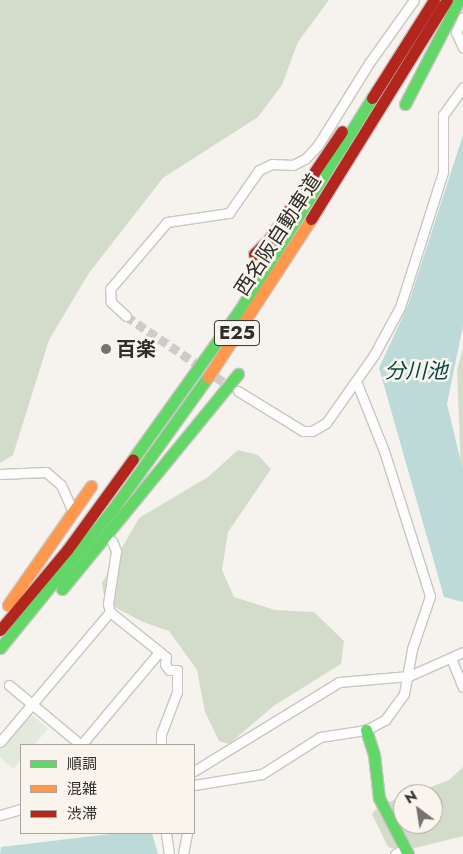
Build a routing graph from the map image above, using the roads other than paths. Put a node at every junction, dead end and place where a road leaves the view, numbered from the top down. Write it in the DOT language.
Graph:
graph roads {
  1 [pos="414,0"];
  2 [pos="447,0"];
  3 [pos="459,0"];
  4 [pos="431,4"];
  5 [pos="463,17"];
  6 [pos="463,48"];
  7 [pos="463,87"];
  8 [pos="405,104"];
  9 [pos="254,254"];
  10 [pos="126,316"];
  11 [pos="238,374"];
  12 [pos="356,381"];
  13 [pos="238,391"];
  14 [pos="0,474"];
  15 [pos="91,486"];
  16 [pos="71,507"];
  17 [pos="112,541"];
  18 [pos="110,612"];
  19 [pos="0,616"];
  20 [pos="0,630"];
  21 [pos="15,632"];
  22 [pos="0,648"];
  23 [pos="159,652"];
  24 [pos="463,652"];
  25 [pos="451,658"];
  26 [pos="409,676"];
  27 [pos="9,685"];
  28 [pos="463,687"];
  29 [pos="33,704"];
  30 [pos="366,730"];
  31 [pos="0,742"];
  32 [pos="80,744"];
  33 [pos="82,744"];
  34 [pos="161,744"];
  35 [pos="195,770"];
  36 [pos="195,785"];
  37 [pos="20,809"];
  38 [pos="0,815"];
  39 [pos="166,834"];
  40 [pos="187,834"];
  41 [pos="403,852"];
  42 [pos="169,854"];
  43 [pos="183,854"];
  1 -- 10 [label="street"];
  2 -- 21 [label="main road, 西名阪自動車道 / E25"];
  3 -- 8 [label="main road"];
  4 -- 9 [label="main road"];
  4 -- 20 [label="main road, 西名阪自動車道 / E25"];
  5 -- 6 [label="street"];
  7 -- 12 [label="street"];
  11 -- 21 [label="main road"];
  12 -- 13 [label="street"];
  12 -- 26 [label="street"];
  14 -- 16 [label="street"];
  15 -- 19 [label="main road"];
  17 -- 18 [label="street"];
  18 -- 23 [label="street"];
  18 -- 29 [label="street"];
  21 -- 22 [label="main road, 西名阪自動車道 / E25"];
  23 -- 33 [label="street"];
  23 -- 34 [label="street"];
  24 -- 25 [label="street"];
  25 -- 26 [label="street"];
  25 -- 28 [label="street"];
  26 -- 30 [label="street"];
  26 -- 35 [label="street"];
  27 -- 29 [label="street"];
  29 -- 31 [label="street"];
  29 -- 32 [label="street"];
  30 -- 36 [label="street"];
  30 -- 41 [label="main road"];
  37 -- 38 [label="street"];
  39 -- 42 [label="street"];
  40 -- 43 [label="street"];
}
